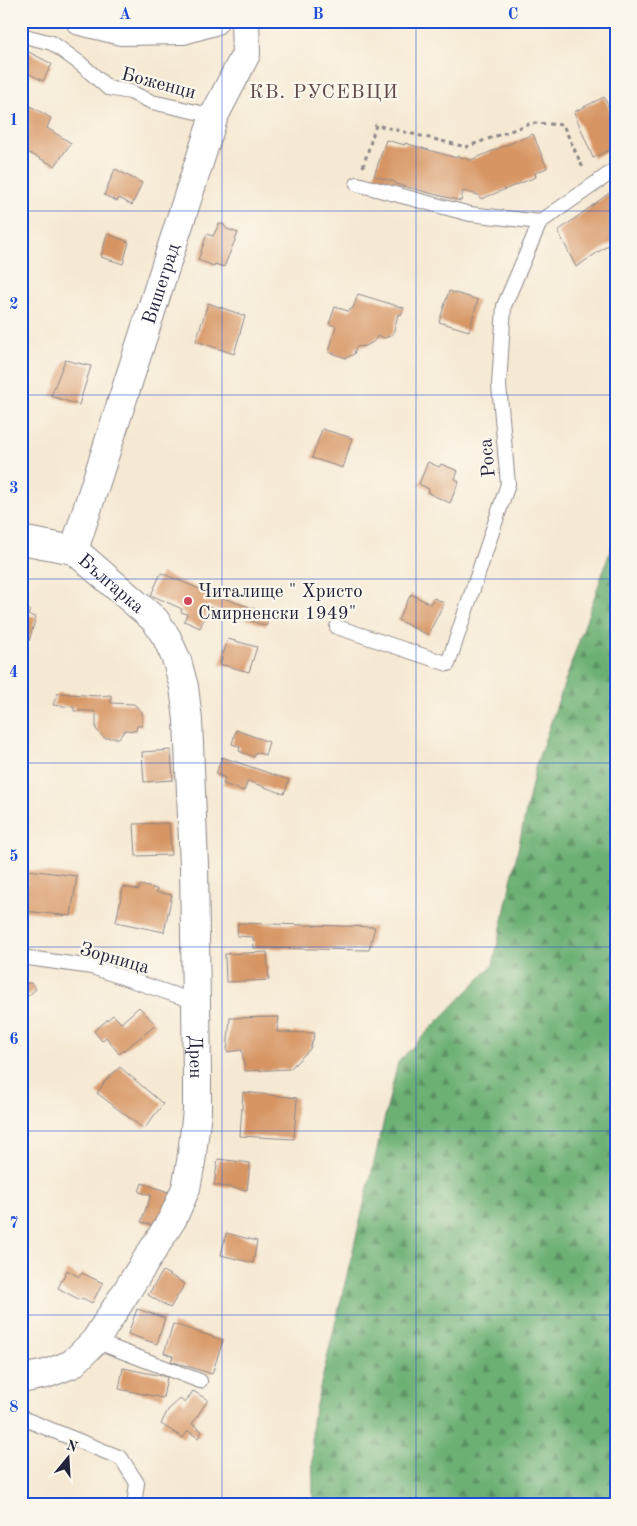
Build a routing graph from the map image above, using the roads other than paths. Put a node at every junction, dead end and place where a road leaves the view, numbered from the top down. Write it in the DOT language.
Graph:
graph roads {
  1 [pos="80,21"];
  2 [pos="214,21"];
  3 [pos="245,21"];
  4 [pos="21,35"];
  5 [pos="214,116"];
  6 [pos="616,169"];
  7 [pos="358,184"];
  8 [pos="540,222"];
  9 [pos="21,540"];
  10 [pos="74,550"];
  11 [pos="336,627"];
  12 [pos="177,661"];
  13 [pos="21,958"];
  14 [pos="196,1002"];
  15 [pos="95,1341"];
  16 [pos="21,1379"];
  17 [pos="200,1380"];
  18 [pos="21,1415"];
  19 [pos="134,1505"];
  1 -- 2 [label="street"];
  3 -- 5 [label="street, Вишеград"];
  4 -- 5 [label="lane, Боженци"];
  5 -- 10 [label="street, Вишеград"];
  6 -- 8 [label="lane"];
  7 -- 8 [label="lane"];
  8 -- 11 [label="lane, Роса"];
  9 -- 10 [label="street, Българка"];
  10 -- 12 [label="street, Българка"];
  12 -- 14 [label="street, Дрен"];
  13 -- 14 [label="lane, Зорница"];
  14 -- 15 [label="street, Дрен"];
  15 -- 16 [label="street, Дрен"];
  15 -- 17 [label="lane"];
  18 -- 19 [label="lane"];
}
